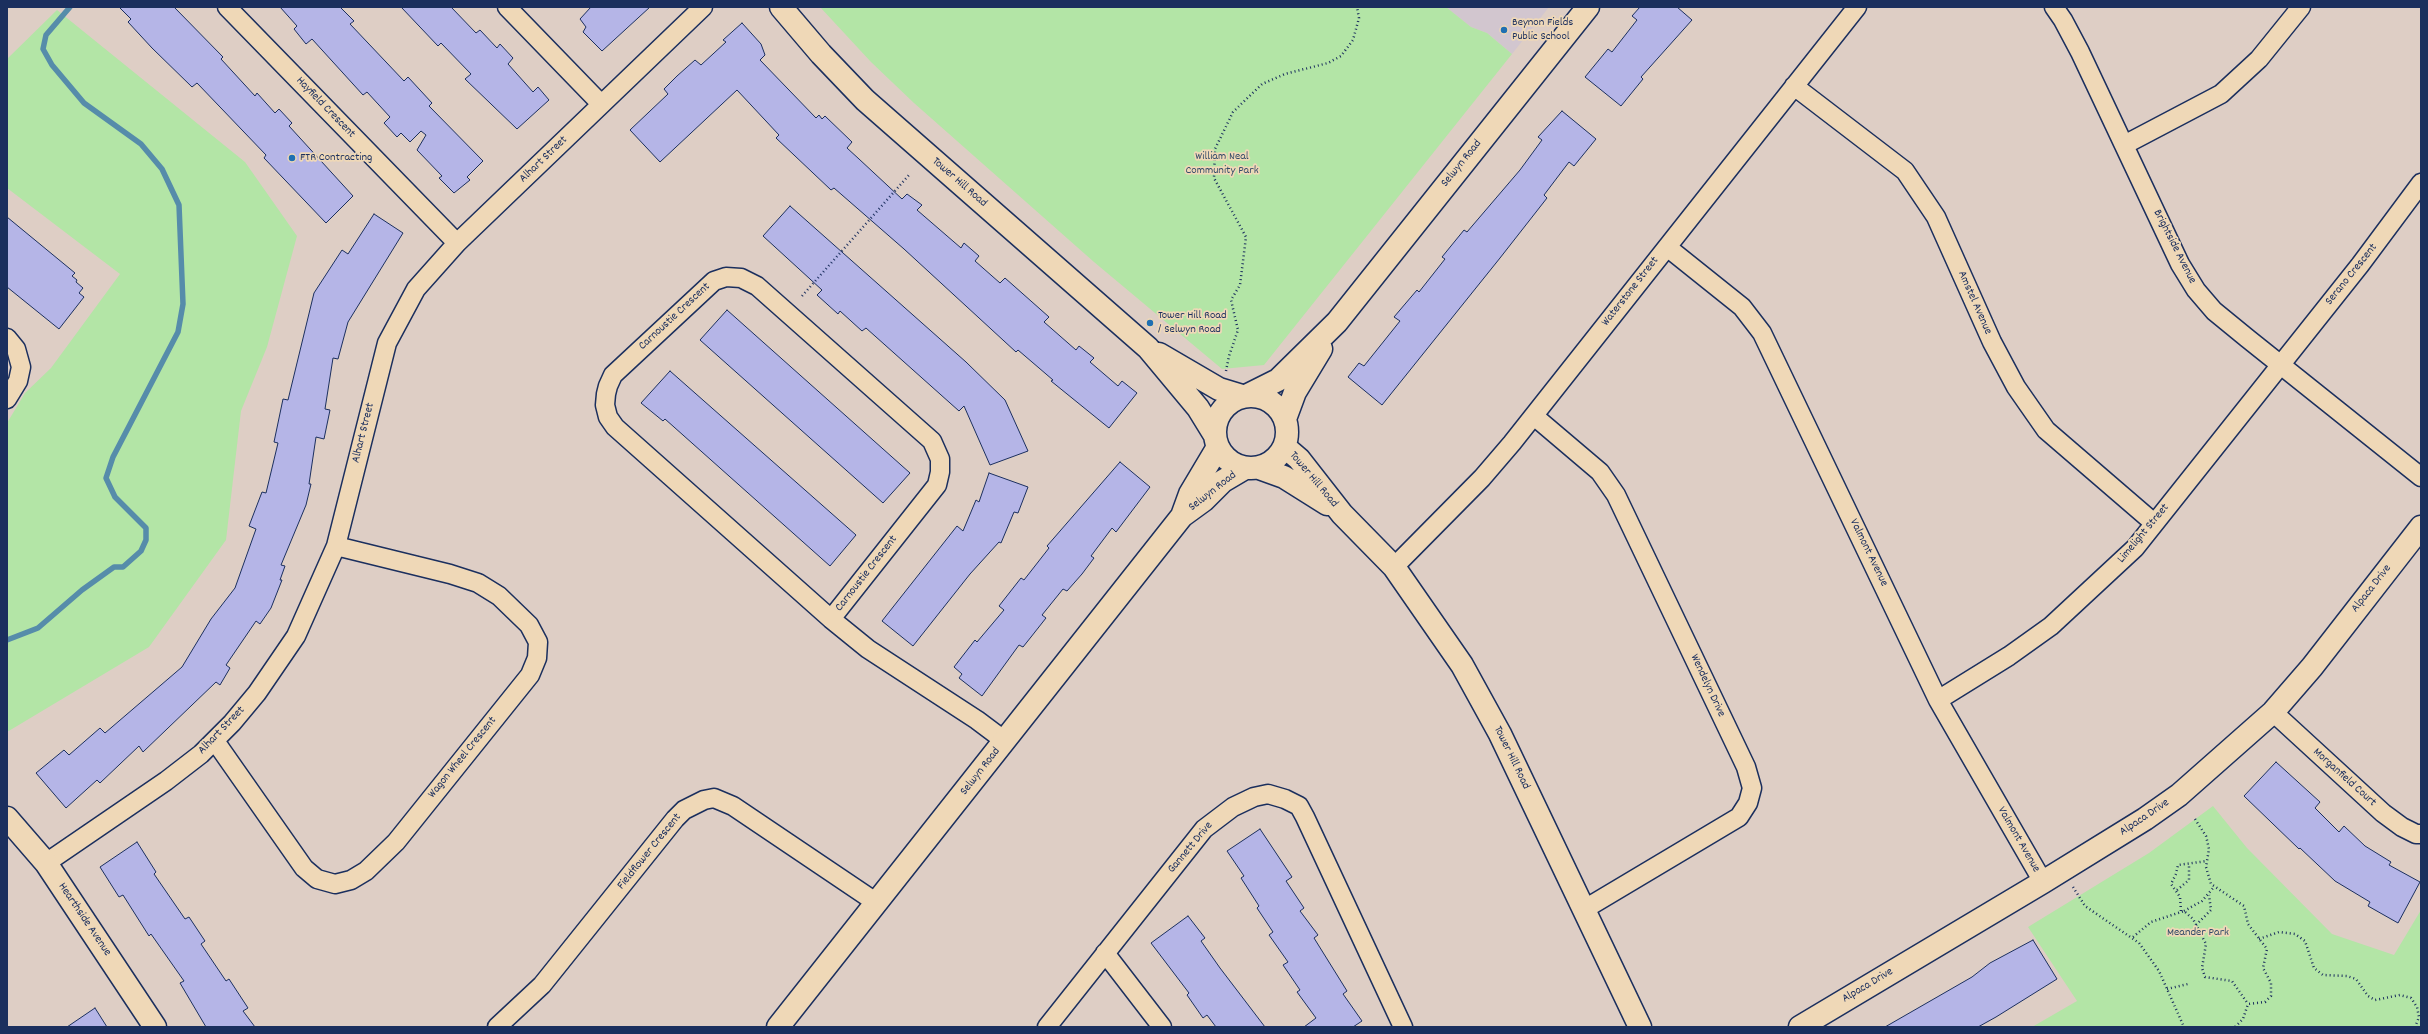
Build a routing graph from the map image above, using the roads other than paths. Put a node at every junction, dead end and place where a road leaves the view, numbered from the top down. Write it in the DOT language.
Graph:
graph roads {
  1 [pos="227,7"];
  2 [pos="507,7"];
  3 [pos="703,7"];
  4 [pos="781,7"];
  5 [pos="1588,7"];
  6 [pos="1857,7"];
  7 [pos="2054,7"];
  8 [pos="2301,7"];
  9 [pos="1794,86"];
  10 [pos="601,104"];
  11 [pos="2124,145"];
  12 [pos="2421,183"];
  13 [pos="457,243"];
  14 [pos="1667,247"];
  15 [pos="1337,322"];
  16 [pos="7,338"];
  17 [pos="1148,348"];
  18 [pos="2281,365"];
  19 [pos="1245,396"];
  20 [pos="7,399"];
  21 [pos="1534,416"];
  22 [pos="1285,418"];
  23 [pos="1216,441"];
  24 [pos="1284,447"];
  25 [pos="1252,468"];
  26 [pos="2421,477"];
  27 [pos="1342,514"];
  28 [pos="1182,516"];
  29 [pos="2154,523"];
  30 [pos="2421,527"];
  31 [pos="336,546"];
  32 [pos="1394,567"];
  33 [pos="831,619"];
  34 [pos="1938,700"];
  35 [pos="2273,712"];
  36 [pos="215,741"];
  37 [pos="1005,741"];
  38 [pos="7,818"];
  39 [pos="2421,834"];
  40 [pos="46,863"];
  41 [pos="2043,882"];
  42 [pos="877,903"];
  43 [pos="1583,910"];
  44 [pos="1105,952"];
  45 [pos="155,1027"];
  46 [pos="497,1027"];
  47 [pos="778,1027"];
  48 [pos="1047,1027"];
  49 [pos="1162,1027"];
  50 [pos="1403,1027"];
  51 [pos="1640,1027"];
  52 [pos="1800,1027"];
  1 -- 13 [label="street, Hayfield Crescent"];
  2 -- 10 [label="street"];
  3 -- 10 [label="street, Alhart Street"];
  4 -- 17 [label="street, Tower Hill Road"];
  5 -- 15 [label="street, Selwyn Road"];
  6 -- 9 [label="street, Waterstone Street"];
  7 -- 11 [label="street, Brightside Avenue"];
  8 -- 11 [label="street"];
  9 -- 14 [label="street, Waterstone Street"];
  9 -- 29 [label="street, Amstel Avenue"];
  10 -- 13 [label="street, Alhart Street"];
  11 -- 18 [label="street, Brightside Avenue"];
  12 -- 18 [label="street, Serano Crescent"];
  13 -- 31 [label="street, Alhart Street"];
  14 -- 21 [label="street, Waterstone Street"];
  14 -- 34 [label="street, Valmont Avenue"];
  15 -- 19 [label="street, Selwyn Road"];
  15 -- 22 [label="street, Selwyn Road"];
  16 -- 20 [label="street"];
  17 -- 19 [label="street, Tower Hill Road"];
  17 -- 23 [label="street, Tower Hill Road"];
  18 -- 26 [label="street, Brightside Avenue"];
  18 -- 29 [label="street, Limelight Street"];
  19 -- 22 [label="street"];
  19 -- 23 [label="street"];
  21 -- 32 [label="street, Waterstone Street"];
  21 -- 43 [label="street, Wendelyn Drive"];
  22 -- 24 [label="street"];
  23 -- 25 [label="street"];
  23 -- 28 [label="street, Selwyn Road"];
  24 -- 25 [label="street"];
  24 -- 27 [label="street, Tower Hill Road"];
  25 -- 27 [label="street, Tower Hill Road"];
  25 -- 28 [label="street, Selwyn Road"];
  27 -- 32 [label="street, Tower Hill Road"];
  28 -- 37 [label="street, Selwyn Road"];
  29 -- 34 [label="street, Limelight Street"];
  30 -- 35 [label="street, Alpaca Drive"];
  31 -- 36 [label="street, Alhart Street"];
  31 -- 36 [label="street, Wagon Wheel Crescent"];
  32 -- 43 [label="street, Tower Hill Road"];
  33 -- 33 [label="street, Carnoustie Crescent"];
  33 -- 37 [label="street, Carnoustie Crescent"];
  34 -- 41 [label="street, Valmont Avenue"];
  35 -- 39 [label="street, Morganfield Court"];
  35 -- 41 [label="street, Alpaca Drive"];
  36 -- 40 [label="street, Alhart Street"];
  37 -- 42 [label="street, Selwyn Road"];
  38 -- 40 [label="street, Hearthside Avenue"];
  40 -- 45 [label="street, Hearthside Avenue"];
  41 -- 52 [label="street, Alpaca Drive"];
  42 -- 46 [label="street, Fieldflower Crescent"];
  42 -- 47 [label="street, Selwyn Road"];
  43 -- 51 [label="street, Tower Hill Road"];
  44 -- 48 [label="street, Gannett Drive"];
  44 -- 49 [label="street"];
  44 -- 50 [label="street, Gannett Drive"];
}
